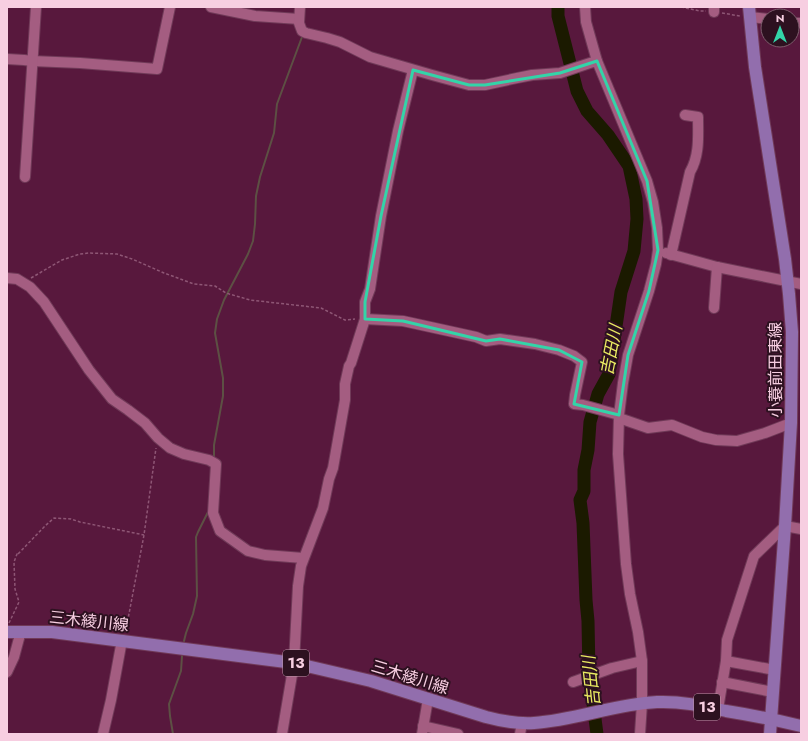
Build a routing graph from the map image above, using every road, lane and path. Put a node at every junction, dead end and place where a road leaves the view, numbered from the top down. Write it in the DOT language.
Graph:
graph roads {
  1 [pos="36,7"];
  2 [pos="170,7"];
  3 [pos="212,7"];
  4 [pos="300,7"];
  5 [pos="585,7"];
  6 [pos="749,12"];
  7 [pos="760,16"];
  8 [pos="299,19"];
  9 [pos="7,59"];
  10 [pos="32,62"];
  11 [pos="593,62"];
  12 [pos="413,70"];
  13 [pos="685,115"];
  14 [pos="25,177"];
  15 [pos="658,250"];
  16 [pos="671,255"];
  17 [pos="718,267"];
  18 [pos="7,278"];
  19 [pos="788,281"];
  20 [pos="22,283"];
  21 [pos="801,284"];
  22 [pos="714,308"];
  23 [pos="365,319"];
  24 [pos="619,417"];
  25 [pos="791,423"];
  26 [pos="158,438"];
  27 [pos="785,526"];
  28 [pos="801,529"];
  29 [pos="144,535"];
  30 [pos="303,558"];
  31 [pos="7,628"];
  32 [pos="21,631"];
  33 [pos="7,632"];
  34 [pos="122,640"];
  35 [pos="726,661"];
  36 [pos="642,662"];
  37 [pos="294,663"];
  38 [pos="775,670"];
  39 [pos="7,672"];
  40 [pos="576,680"];
  41 [pos="722,682"];
  42 [pos="773,692"];
  43 [pos="428,699"];
  44 [pos="642,703"];
  45 [pos="718,709"];
  46 [pos="771,719"];
  47 [pos="801,726"];
  48 [pos="521,728"];
  49 [pos="423,730"];
  50 [pos="103,734"];
  51 [pos="282,734"];
  52 [pos="458,734"];
  53 [pos="640,734"];
  54 [pos="770,734"];
  1 -- 10 [label="street"];
  2 -- 10 [label="street"];
  3 -- 8 [label="street"];
  4 -- 8 [label="street"];
  5 -- 11 [label="street"];
  6 -- 7 [label="street"];
  6 -- 19 [label="main road, 小蓑前田東線"];
  8 -- 12 [label="street"];
  9 -- 10 [label="street"];
  10 -- 14 [label="street"];
  11 -- 12 [label="street"];
  11 -- 15 [label="street"];
  12 -- 23 [label="street"];
  13 -- 16 [label="street"];
  15 -- 16 [label="street"];
  15 -- 24 [label="street"];
  16 -- 17 [label="street"];
  17 -- 19 [label="street"];
  17 -- 22 [label="street"];
  18 -- 20 [label="street"];
  19 -- 21 [label="street"];
  19 -- 25 [label="main road, 小蓑前田東線"];
  20 -- 23 [label="path"];
  20 -- 26 [label="street"];
  23 -- 24 [label="street"];
  23 -- 30 [label="street"];
  24 -- 25 [label="street"];
  24 -- 36 [label="street"];
  25 -- 27 [label="main road, 小蓑前田東線"];
  26 -- 29 [label="path"];
  26 -- 30 [label="street"];
  27 -- 28 [label="street"];
  27 -- 35 [label="street"];
  27 -- 38 [label="main road, 小蓑前田東線"];
  29 -- 31 [label="path"];
  29 -- 34 [label="path"];
  30 -- 37 [label="street"];
  32 -- 33 [label="main road, 三木綾川線 / 13"];
  32 -- 34 [label="main road, 三木綾川線 / 13"];
  32 -- 39 [label="street"];
  34 -- 37 [label="main road, 三木綾川線 / 13"];
  34 -- 50 [label="street"];
  35 -- 38 [label="street"];
  35 -- 41 [label="street"];
  36 -- 40 [label="street"];
  36 -- 44 [label="street"];
  37 -- 43 [label="main road, 三木綾川線 / 13"];
  37 -- 51 [label="street"];
  38 -- 42 [label="main road, 小蓑前田東線"];
  41 -- 42 [label="street"];
  41 -- 45 [label="street"];
  42 -- 46 [label="main road, 小蓑前田東線"];
  43 -- 48 [label="main road, 三木綾川線 / 13"];
  43 -- 49 [label="street"];
  44 -- 45 [label="main road, 三木綾川線 / 13"];
  44 -- 48 [label="main road, 三木綾川線 / 13"];
  44 -- 53 [label="street"];
  45 -- 46 [label="main road, 三木綾川線 / 13"];
  46 -- 47 [label="main road, 三木綾川線 / 13"];
  46 -- 54 [label="main road, 小蓑前田東線"];
  49 -- 52 [label="street"];
}
